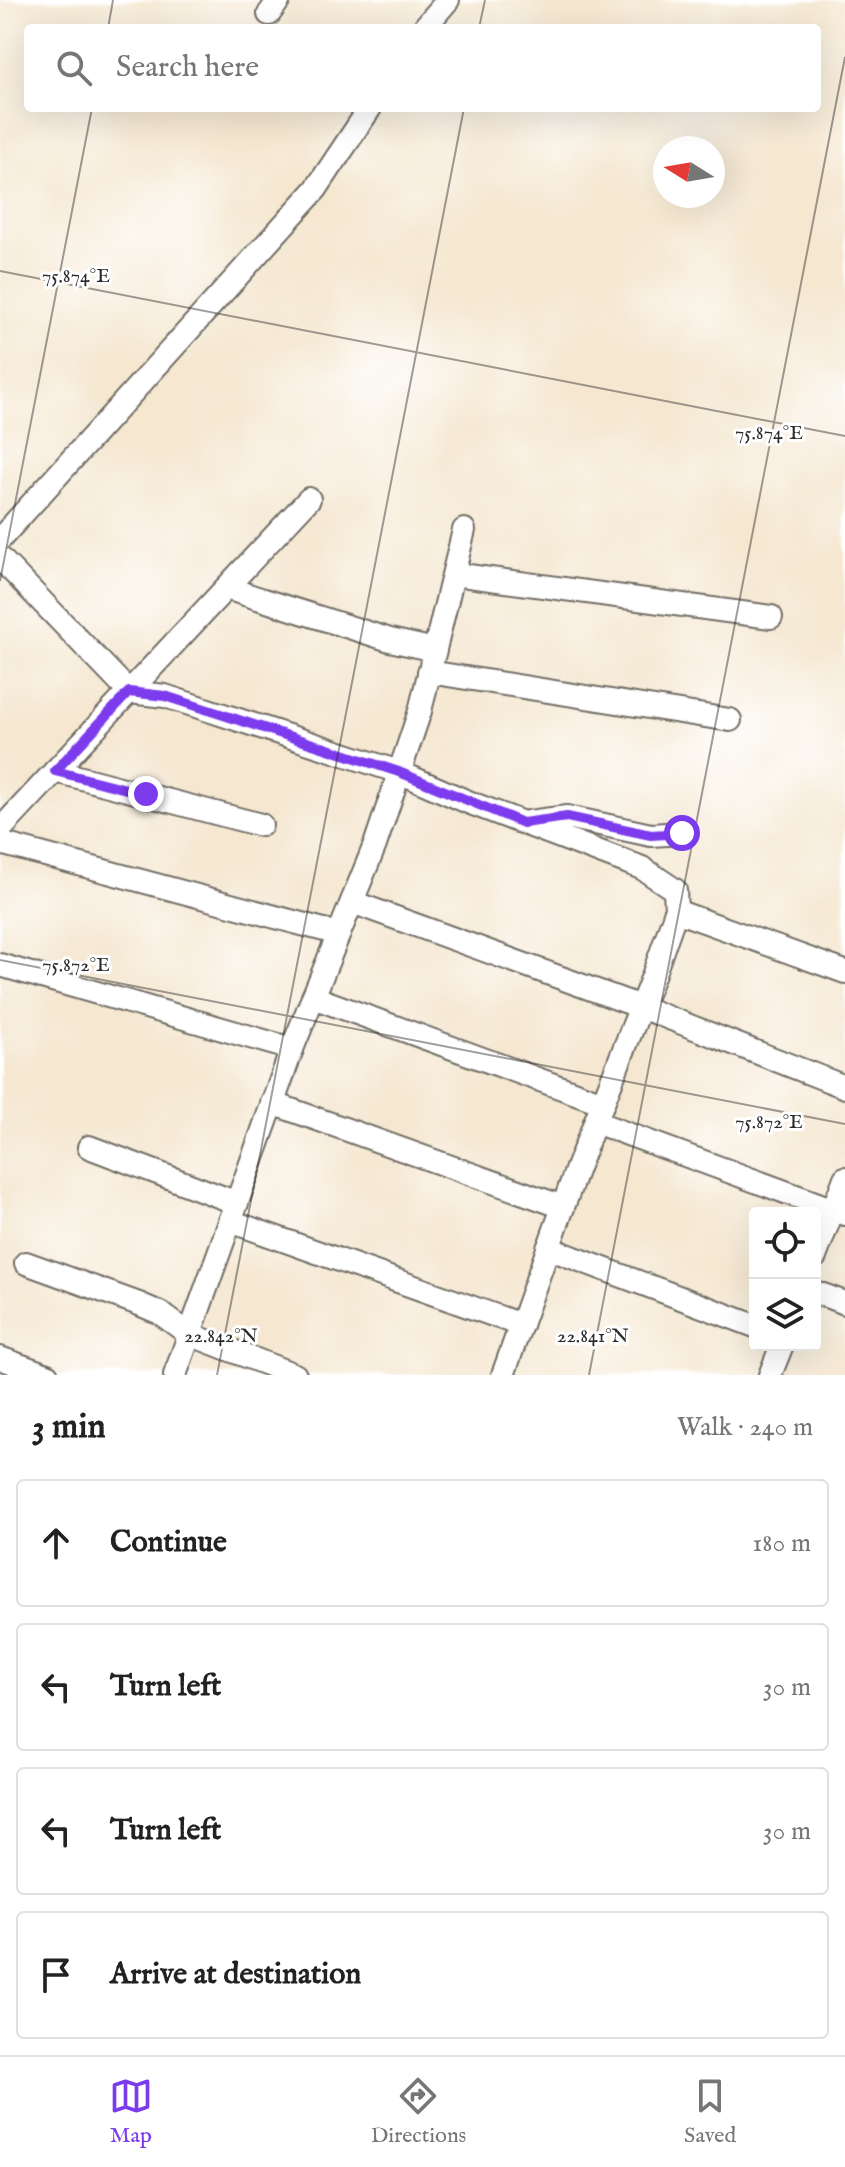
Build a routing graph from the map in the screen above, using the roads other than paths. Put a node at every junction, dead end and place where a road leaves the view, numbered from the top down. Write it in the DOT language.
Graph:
graph roads {
  1 [pos="448,0"];
  2 [pos="427,24"];
  3 [pos="367,112"];
  4 [pos="309,499"];
  5 [pos="464,530"];
  6 [pos="0,539"];
  7 [pos="0,558"];
  8 [pos="454,574"];
  9 [pos="226,588"];
  10 [pos="771,617"];
  11 [pos="432,661"];
  12 [pos="129,692"];
  13 [pos="730,720"];
  14 [pos="55,771"];
  15 [pos="399,772"];
  16 [pos="523,823"];
  17 [pos="261,825"];
  18 [pos="0,830"];
  19 [pos="682,833"];
  20 [pos="0,843"];
  21 [pos="352,902"];
  22 [pos="676,911"];
  23 [pos="339,934"];
  24 [pos="0,965"];
  25 [pos="845,972"];
  26 [pos="313,997"];
  27 [pos="641,1007"];
  28 [pos="292,1049"];
  29 [pos="845,1087"];
  30 [pos="272,1103"];
  31 [pos="599,1112"];
  32 [pos="89,1147"];
  33 [pos="845,1178"];
  34 [pos="563,1207"];
  35 [pos="233,1212"];
  36 [pos="839,1212"];
  37 [pos="821,1246"];
  38 [pos="548,1248"];
  39 [pos="26,1263"];
  40 [pos="821,1294"];
  41 [pos="845,1303"];
  42 [pos="749,1324"];
  43 [pos="521,1325"];
  44 [pos="189,1334"];
  45 [pos="780,1351"];
  46 [pos="0,1358"];
  47 [pos="47,1375"];
  48 [pos="175,1375"];
  49 [pos="295,1375"];
  50 [pos="503,1375"];
  51 [pos="770,1375"];
  1 -- 2 [label="street"];
  3 -- 6 [label="street"];
  4 -- 9 [label="street"];
  5 -- 8 [label="street"];
  7 -- 12 [label="street"];
  8 -- 10 [label="street"];
  8 -- 11 [label="street"];
  9 -- 11 [label="street"];
  9 -- 12 [label="street"];
  11 -- 13 [label="street"];
  11 -- 15 [label="street"];
  12 -- 14 [label="street"];
  12 -- 15 [label="street"];
  14 -- 17 [label="street"];
  14 -- 18 [label="street"];
  15 -- 16 [label="street"];
  15 -- 21 [label="street"];
  16 -- 19 [label="street"];
  16 -- 22 [label="street"];
  20 -- 23 [label="street"];
  21 -- 23 [label="street"];
  21 -- 27 [label="street"];
  22 -- 25 [label="street"];
  22 -- 27 [label="street"];
  23 -- 26 [label="street"];
  24 -- 28 [label="street"];
  26 -- 28 [label="street"];
  26 -- 31 [label="street"];
  27 -- 29 [label="street"];
  27 -- 31 [label="street"];
  28 -- 30 [label="street"];
  30 -- 34 [label="street"];
  30 -- 35 [label="street"];
  31 -- 34 [label="street"];
  31 -- 36 [label="street"];
  32 -- 35 [label="street"];
  33 -- 36 [label="street"];
  34 -- 38 [label="street"];
  35 -- 43 [label="street"];
  35 -- 44 [label="street"];
  36 -- 37 [label="street"];
  38 -- 42 [label="street"];
  38 -- 43 [label="street"];
  39 -- 44 [label="street"];
  40 -- 41 [label="street"];
  43 -- 50 [label="street"];
  44 -- 48 [label="street"];
  44 -- 49 [label="street"];
  45 -- 51 [label="street"];
  46 -- 47 [label="street"];
}
